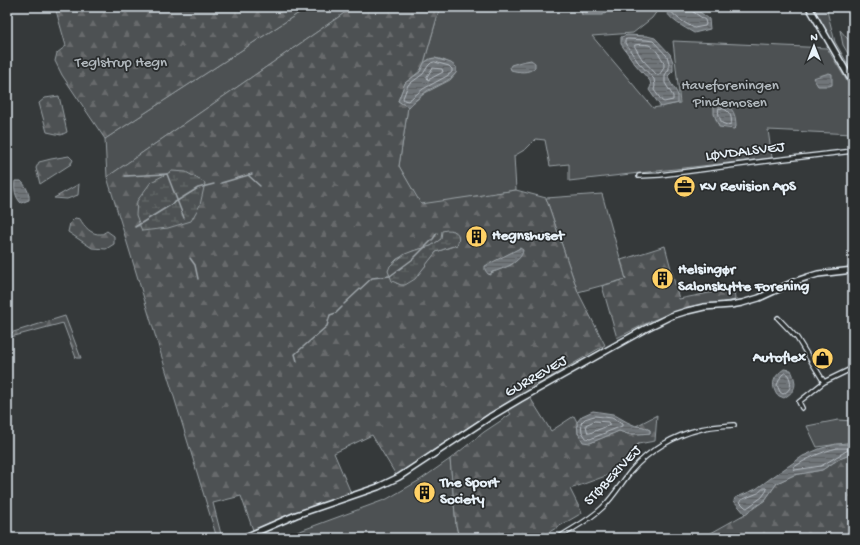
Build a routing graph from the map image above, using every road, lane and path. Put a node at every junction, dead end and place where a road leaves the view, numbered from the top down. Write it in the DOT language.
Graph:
graph roads {
  1 [pos="809,7"];
  2 [pos="853,84"];
  3 [pos="853,151"];
  4 [pos="639,176"];
  5 [pos="853,270"];
  6 [pos="778,318"];
  7 [pos="853,368"];
  8 [pos="824,382"];
  9 [pos="802,408"];
  10 [pos="734,425"];
  11 [pos="243,538"];
  12 [pos="558,538"];
  1 -- 2 [label="street"];
  3 -- 4 [label="street, LØVDALSVEJ"];
  5 -- 11 [label="street, GURREVEJ"];
  6 -- 8 [label="street"];
  7 -- 8 [label="street"];
  8 -- 9 [label="street"];
  10 -- 12 [label="street, STØBERIVEJ"];
}
